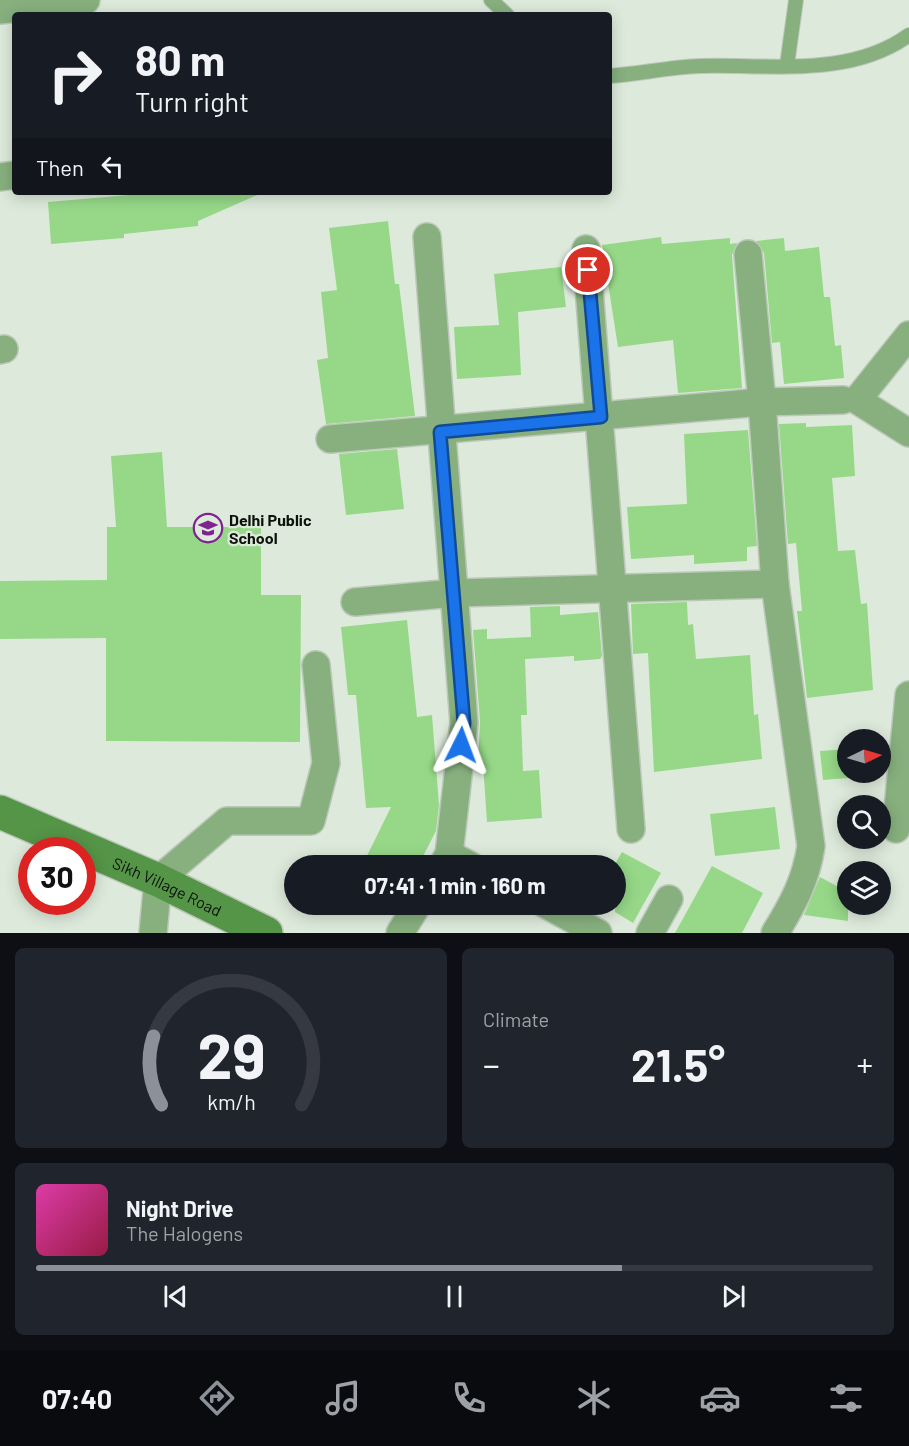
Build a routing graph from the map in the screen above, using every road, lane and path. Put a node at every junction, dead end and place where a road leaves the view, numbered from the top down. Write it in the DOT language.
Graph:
graph roads {
  1 [pos="86,0"];
  2 [pos="491,0"];
  3 [pos="796,0"];
  4 [pos="0,10"];
  5 [pos="504,12"];
  6 [pos="909,35"];
  7 [pos="787,65"];
  8 [pos="612,76"];
  9 [pos="427,237"];
  10 [pos="586,249"];
  11 [pos="748,254"];
  12 [pos="909,335"];
  13 [pos="850,400"];
  14 [pos="762,402"];
  15 [pos="601,417"];
  16 [pos="440,432"];
  17 [pos="909,433"];
  18 [pos="330,439"];
  19 [pos="775,584"];
  20 [pos="614,588"];
  21 [pos="453,593"];
  22 [pos="355,602"];
  23 [pos="316,665"];
  24 [pos="909,695"];
  25 [pos="0,812"];
  26 [pos="631,829"];
  27 [pos="896,829"];
  28 [pos="455,855"];
  29 [pos="158,880"];
  30 [pos="669,899"];
  31 [pos="411,915"];
  32 [pos="565,915"];
  33 [pos="153,933"];
  34 [pos="266,933"];
  35 [pos="400,933"];
  36 [pos="598,933"];
  37 [pos="650,933"];
  38 [pos="775,933"];
  1 -- 4 [label="street"];
  2 -- 5 [label="lane"];
  3 -- 7 [label="lane"];
  6 -- 7 [label="lane"];
  7 -- 8 [label="lane"];
  9 -- 16 [label="street"];
  10 -- 15 [label="street"];
  11 -- 14 [label="street"];
  12 -- 13 [label="street"];
  13 -- 14 [label="street"];
  13 -- 17 [label="street"];
  14 -- 15 [label="street"];
  14 -- 19 [label="street"];
  15 -- 16 [label="street"];
  15 -- 20 [label="street"];
  16 -- 18 [label="street"];
  16 -- 21 [label="street"];
  19 -- 20 [label="street"];
  19 -- 38 [label="street"];
  20 -- 21 [label="street"];
  20 -- 26 [label="street"];
  21 -- 22 [label="street"];
  21 -- 28 [label="street"];
  23 -- 29 [label="street"];
  24 -- 27 [label="street"];
  25 -- 29 [label="main road, Sikh Village Road"];
  29 -- 33 [label="street"];
  29 -- 34 [label="main road, Sikh Village Road"];
  30 -- 37 [label="street"];
  31 -- 35 [label="street"];
  32 -- 36 [label="street"];
}
